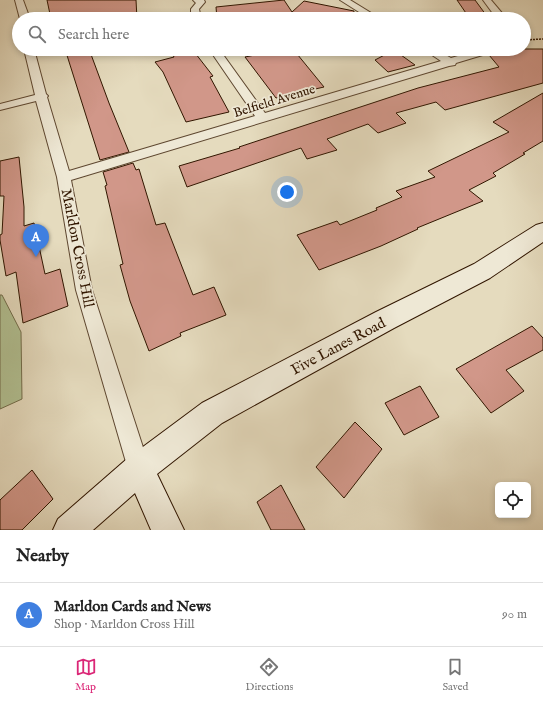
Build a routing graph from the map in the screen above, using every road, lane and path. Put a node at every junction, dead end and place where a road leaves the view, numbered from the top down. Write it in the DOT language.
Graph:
graph roads {
  1 [pos="19,0"];
  2 [pos="344,0"];
  3 [pos="487,0"];
  4 [pos="201,1"];
  5 [pos="23,12"];
  6 [pos="195,12"];
  7 [pos="364,12"];
  8 [pos="496,12"];
  9 [pos="543,39"];
  10 [pos="531,40"];
  11 [pos="30,56"];
  12 [pos="219,56"];
  13 [pos="440,56"];
  14 [pos="472,56"];
  15 [pos="451,63"];
  16 [pos="42,96"];
  17 [pos="0,107"];
  18 [pos="262,118"];
  19 [pos="64,177"];
  20 [pos="543,231"];
  21 [pos="139,469"];
  22 [pos="69,530"];
  23 [pos="168,530"];
  1 -- 5 [label="street"];
  2 -- 7 [label="street"];
  3 -- 8 [label="street"];
  4 -- 6 [label="street"];
  9 -- 10 [label="path"];
  11 -- 16 [label="street, Marldon Cross Hill"];
  12 -- 18 [label="street"];
  13 -- 15 [label="street"];
  14 -- 15 [label="street, Belfield Avenue"];
  15 -- 18 [label="street, Belfield Avenue"];
  16 -- 17 [label="street"];
  16 -- 19 [label="street, Marldon Cross Hill"];
  18 -- 19 [label="street, Belfield Avenue"];
  19 -- 21 [label="street, Marldon Cross Hill"];
  20 -- 21 [label="street, Five Lanes Road"];
  21 -- 22 [label="street, Five Lanes Road"];
  21 -- 23 [label="street"];
}
